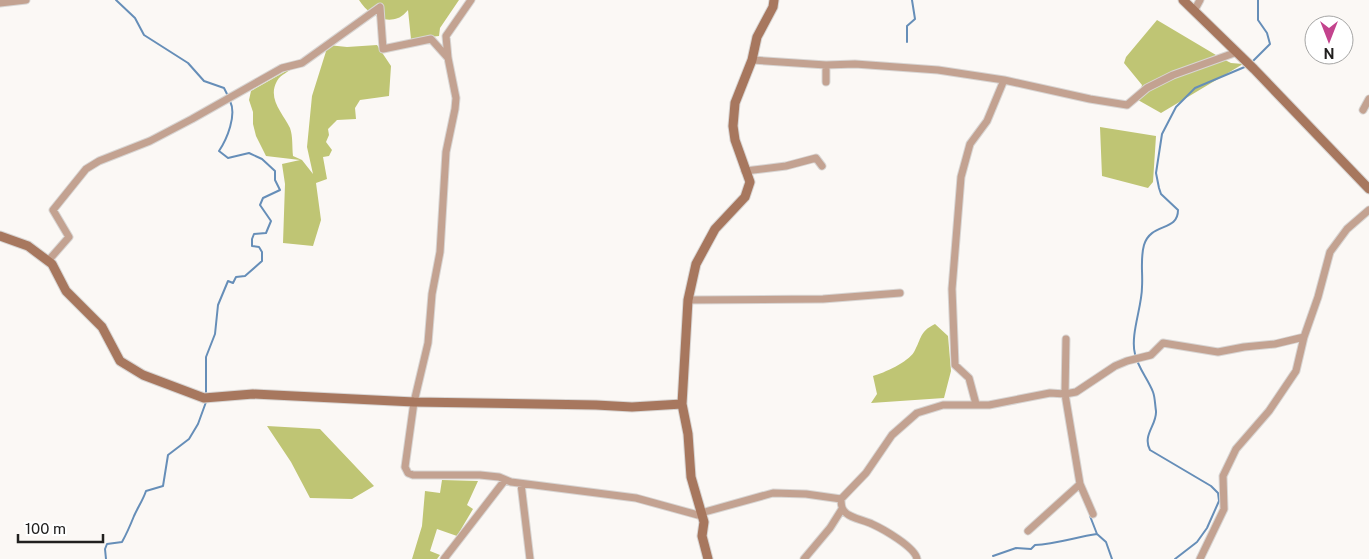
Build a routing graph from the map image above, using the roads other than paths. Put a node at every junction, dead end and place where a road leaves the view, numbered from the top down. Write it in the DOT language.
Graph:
graph roads {
  1 [pos="26,0"];
  2 [pos="470,0"];
  3 [pos="774,0"];
  4 [pos="1183,0"];
  5 [pos="1200,0"];
  6 [pos="0,3"];
  7 [pos="1194,11"];
  8 [pos="1237,52"];
  9 [pos="448,58"];
  10 [pos="752,60"];
  11 [pos="826,66"];
  12 [pos="1004,80"];
  13 [pos="826,82"];
  14 [pos="1369,99"];
  15 [pos="1363,110"];
  16 [pos="822,166"];
  17 [pos="745,171"];
  18 [pos="1369,189"];
  19 [pos="1369,210"];
  20 [pos="0,236"];
  21 [pos="48,261"];
  22 [pos="900,293"];
  23 [pos="688,300"];
  24 [pos="1304,337"];
  25 [pos="1066,340"];
  26 [pos="1065,394"];
  27 [pos="414,402"];
  28 [pos="682,404"];
  29 [pos="976,404"];
  30 [pos="505,480"];
  31 [pos="521,484"];
  32 [pos="1080,484"];
  33 [pos="841,500"];
  34 [pos="842,509"];
  35 [pos="701,513"];
  36 [pos="1093,514"];
  37 [pos="1028,530"];
  38 [pos="444,559"];
  39 [pos="530,559"];
  40 [pos="708,559"];
  41 [pos="804,559"];
  42 [pos="917,559"];
  43 [pos="1200,559"];
  1 -- 6 [label="street"];
  2 -- 9 [label="street"];
  3 -- 10 [label="street"];
  4 -- 7 [label="street"];
  5 -- 7 [label="street"];
  7 -- 8 [label="street"];
  8 -- 12 [label="street"];
  8 -- 18 [label="street"];
  9 -- 21 [label="street"];
  9 -- 27 [label="street"];
  10 -- 11 [label="street"];
  10 -- 17 [label="street"];
  11 -- 12 [label="street"];
  11 -- 13 [label="street"];
  12 -- 29 [label="street"];
  14 -- 15 [label="street"];
  16 -- 17 [label="street"];
  17 -- 23 [label="street"];
  19 -- 24 [label="street"];
  20 -- 21 [label="street"];
  21 -- 27 [label="street"];
  22 -- 23 [label="street"];
  23 -- 28 [label="street"];
  24 -- 26 [label="street"];
  24 -- 43 [label="street"];
  25 -- 26 [label="street"];
  26 -- 29 [label="street"];
  26 -- 32 [label="street"];
  27 -- 28 [label="street"];
  27 -- 30 [label="street"];
  28 -- 35 [label="street"];
  29 -- 33 [label="street"];
  30 -- 31 [label="street"];
  30 -- 38 [label="street"];
  31 -- 35 [label="street"];
  31 -- 39 [label="street"];
  32 -- 36 [label="street"];
  32 -- 37 [label="street"];
  33 -- 34 [label="street"];
  33 -- 35 [label="street"];
  34 -- 41 [label="street"];
  34 -- 42 [label="street"];
  35 -- 40 [label="street"];
}
